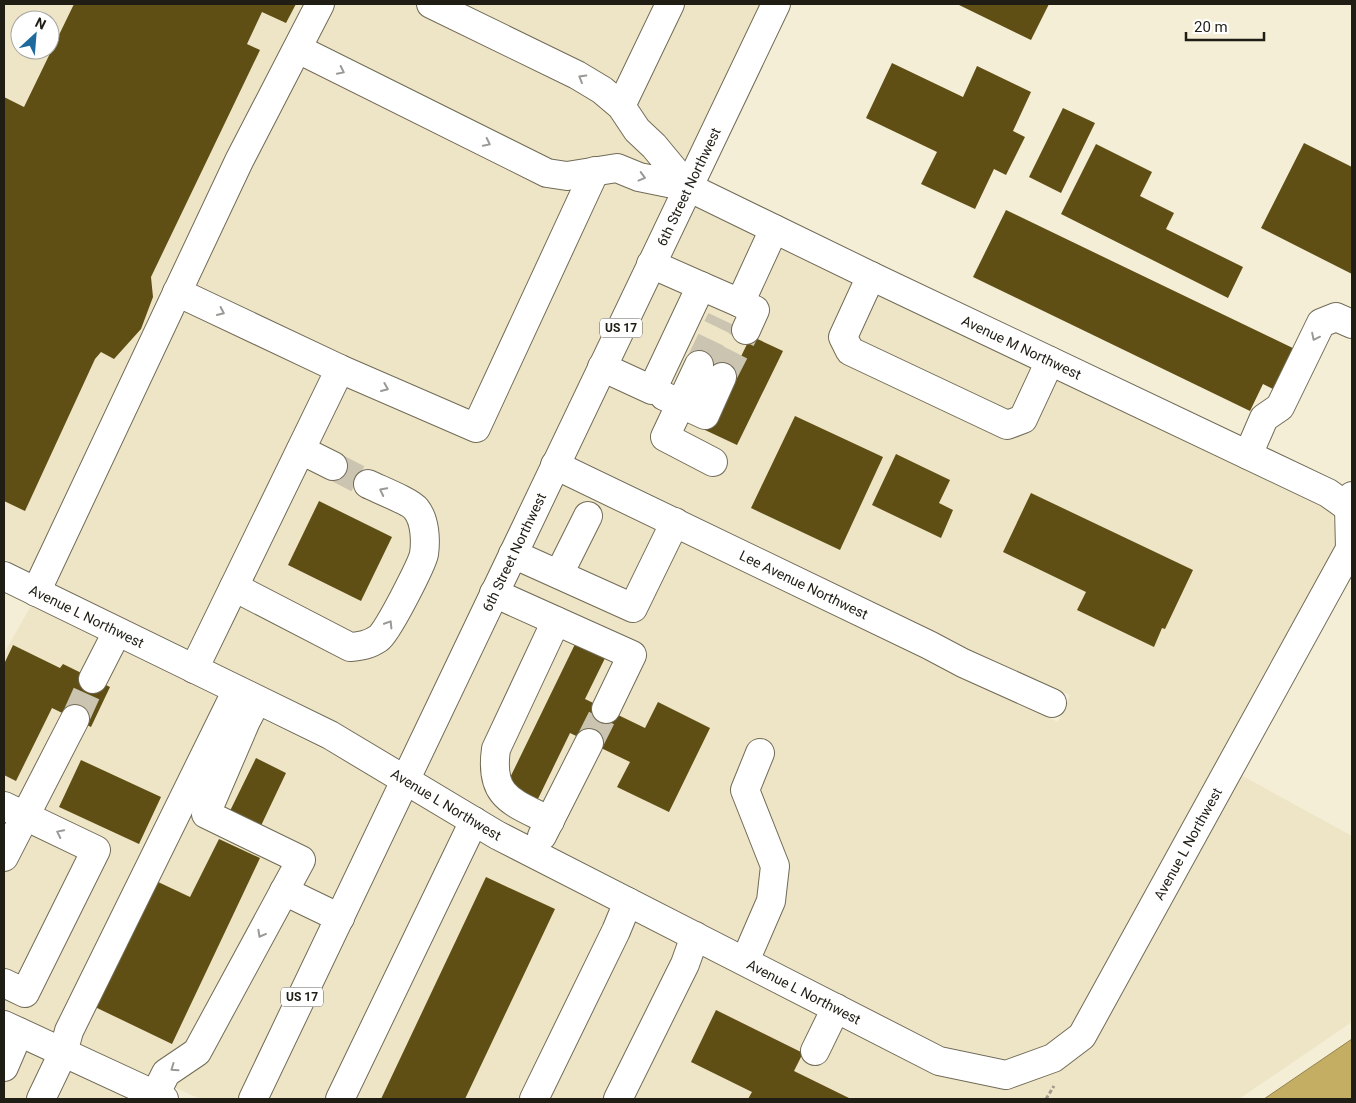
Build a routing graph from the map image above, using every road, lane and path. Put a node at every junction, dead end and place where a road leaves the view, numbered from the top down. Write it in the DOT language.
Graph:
graph roads {
  1 [pos="320,4"];
  2 [pos="430,4"];
  3 [pos="670,4"];
  4 [pos="776,4"];
  5 [pos="298,49"];
  6 [pos="621,106"];
  7 [pos="595,171"];
  8 [pos="688,187"];
  9 [pos="774,229"];
  10 [pos="652,264"];
  11 [pos="871,276"];
  12 [pos="701,286"];
  13 [pos="177,292"];
  14 [pos="730,307"];
  15 [pos="1352,324"];
  16 [pos="746,330"];
  17 [pos="1050,361"];
  18 [pos="602,367"];
  19 [pos="340,369"];
  20 [pos="711,371"];
  21 [pos="652,390"];
  22 [pos="681,404"];
  23 [pos="301,450"];
  24 [pos="1248,455"];
  25 [pos="713,462"];
  26 [pos="556,465"];
  27 [pos="333,466"];
  28 [pos="368,484"];
  29 [pos="1351,505"];
  30 [pos="588,516"];
  31 [pos="671,531"];
  32 [pos="513,554"];
  33 [pos="4,576"];
  34 [pos="562,576"];
  35 [pos="234,587"];
  36 [pos="36,592"];
  37 [pos="494,593"];
  38 [pos="556,620"];
  39 [pos="117,632"];
  40 [pos="194,669"];
  41 [pos="93,679"];
  42 [pos="247,695"];
  43 [pos="1052,703"];
  44 [pos="606,709"];
  45 [pos="75,719"];
  46 [pos="589,743"];
  47 [pos="760,753"];
  48 [pos="406,780"];
  49 [pos="14,811"];
  50 [pos="474,821"];
  51 [pos="550,821"];
  52 [pos="535,854"];
  53 [pos="4,857"];
  54 [pos="284,891"];
  55 [pos="628,902"];
  56 [pos="340,918"];
  57 [pos="695,936"];
  58 [pos="745,961"];
  59 [pos="14,988"];
  60 [pos="836,1008"];
  61 [pos="11,1029"];
  62 [pos="814,1050"];
  63 [pos="63,1053"];
  64 [pos="4,1067"];
  65 [pos="160,1097"];
  66 [pos="41,1099"];
  67 [pos="253,1099"];
  68 [pos="340,1099"];
  69 [pos="534,1099"];
  70 [pos="618,1099"];
  1 -- 5 [label="main road"];
  6 -- 2 [label="main road, one-way"];
  3 -- 6 [label="main road"];
  4 -- 8 [label="main road, 6th Street Northwest / US 17"];
  5 -- 7 [label="main road, one-way"];
  5 -- 13 [label="main road"];
  6 -- 8 [label="main road"];
  7 -- 8 [label="main road, one-way"];
  19 -- 7 [label="main road, one-way"];
  8 -- 9 [label="main road, Avenue M Northwest"];
  8 -- 10 [label="main road, 6th Street Northwest / US 17"];
  9 -- 11 [label="main road, Avenue M Northwest"];
  9 -- 14 [label="main road"];
  10 -- 12 [label="main road"];
  10 -- 18 [label="main road, 6th Street Northwest / US 17"];
  11 -- 17 [label="main road, Avenue M Northwest"];
  11 -- 17 [label="main road"];
  12 -- 14 [label="main road"];
  12 -- 21 [label="main road"];
  13 -- 19 [label="main road, one-way"];
  13 -- 36 [label="main road"];
  14 -- 16 [label="main road"];
  15 -- 24 [label="main road, one-way"];
  17 -- 24 [label="main road, Avenue M Northwest"];
  18 -- 21 [label="main road"];
  18 -- 26 [label="main road, 6th Street Northwest / US 17"];
  19 -- 23 [label="main road"];
  20 -- 22 [label="main road"];
  21 -- 22 [label="main road"];
  22 -- 25 [label="main road"];
  23 -- 27 [label="main road"];
  23 -- 35 [label="main road"];
  24 -- 29 [label="main road, Avenue M Northwest"];
  26 -- 31 [label="main road, Lee Avenue Northwest"];
  26 -- 32 [label="main road, 6th Street Northwest / US 17"];
  35 -- 28 [label="main road, one-way"];
  29 -- 60 [label="main road, Avenue L Northwest"];
  30 -- 34 [label="main road"];
  31 -- 34 [label="main road"];
  31 -- 43 [label="main road, Lee Avenue Northwest"];
  32 -- 34 [label="main road"];
  32 -- 37 [label="main road, 6th Street Northwest / US 17"];
  33 -- 36 [label="main road, Avenue L Northwest"];
  35 -- 40 [label="main road"];
  36 -- 39 [label="main road, Avenue L Northwest"];
  37 -- 38 [label="main road"];
  37 -- 48 [label="main road, 6th Street Northwest / US 17"];
  38 -- 44 [label="main road"];
  38 -- 51 [label="main road"];
  39 -- 40 [label="main road, Avenue L Northwest"];
  39 -- 41 [label="main road"];
  40 -- 42 [label="main road, Avenue L Northwest"];
  42 -- 48 [label="main road, Avenue L Northwest"];
  42 -- 54 [label="main road"];
  42 -- 63 [label="main road"];
  45 -- 49 [label="main road"];
  46 -- 51 [label="main road"];
  47 -- 58 [label="main road"];
  48 -- 50 [label="main road, Avenue L Northwest"];
  48 -- 56 [label="main road, 6th Street Northwest / US 17"];
  49 -- 53 [label="main road"];
  59 -- 49 [label="main road, one-way"];
  50 -- 52 [label="main road, Avenue L Northwest"];
  50 -- 68 [label="main road"];
  51 -- 52 [label="main road"];
  52 -- 55 [label="main road, Avenue L Northwest"];
  54 -- 56 [label="main road"];
  54 -- 65 [label="main road, one-way"];
  55 -- 57 [label="main road, Avenue L Northwest"];
  55 -- 69 [label="main road"];
  56 -- 67 [label="main road, 6th Street Northwest / US 17"];
  57 -- 58 [label="main road, Avenue L Northwest"];
  57 -- 70 [label="main road"];
  58 -- 60 [label="main road, Avenue L Northwest"];
  60 -- 62 [label="main road"];
  61 -- 63 [label="main road"];
  61 -- 64 [label="main road"];
  63 -- 65 [label="main road"];
  63 -- 66 [label="main road"];
}
